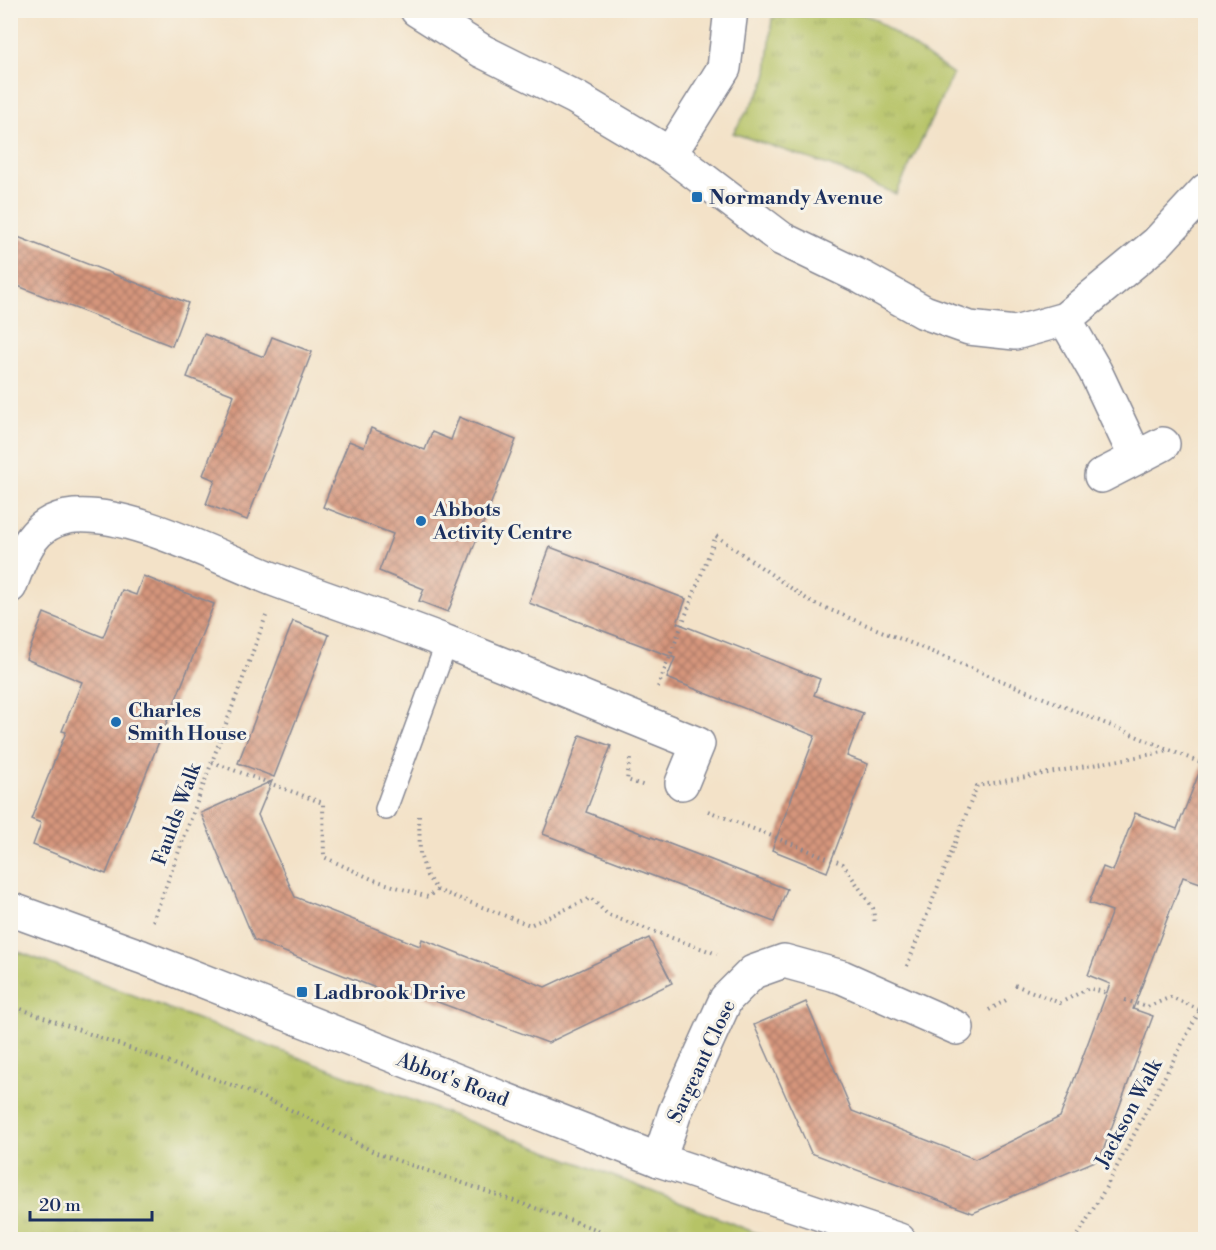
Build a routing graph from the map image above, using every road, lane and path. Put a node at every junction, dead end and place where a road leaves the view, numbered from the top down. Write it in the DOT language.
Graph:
graph roads {
  1 [pos="417,10"];
  2 [pos="731,10"];
  3 [pos="670,154"];
  4 [pos="1206,190"];
  5 [pos="1065,319"];
  6 [pos="1101,476"];
  7 [pos="277,580"];
  8 [pos="10,586"];
  9 [pos="447,642"];
  10 [pos="644,723"];
  11 [pos="1170,751"];
  12 [pos="629,753"];
  13 [pos="212,762"];
  14 [pos="1206,765"];
  15 [pos="398,777"];
  16 [pos="648,788"];
  17 [pos="690,795"];
  18 [pos="386,809"];
  19 [pos="437,890"];
  20 [pos="10,909"];
  21 [pos="875,925"];
  22 [pos="721,955"];
  23 [pos="142,957"];
  24 [pos="1015,985"];
  25 [pos="1106,993"];
  26 [pos="1206,999"];
  27 [pos="1125,1000"];
  28 [pos="892,1001"];
  29 [pos="10,1005"];
  30 [pos="1200,1010"];
  31 [pos="957,1028"];
  32 [pos="659,1160"];
  33 [pos="627,1239"];
  34 [pos="899,1239"];
  35 [pos="1075,1239"];
  1 -- 3 [label="street"];
  2 -- 3 [label="street"];
  3 -- 5 [label="street"];
  4 -- 5 [label="street"];
  5 -- 6 [label="street"];
  7 -- 8 [label="street"];
  7 -- 9 [label="street"];
  7 -- 13 [label="path, Faulds Walk"];
  9 -- 10 [label="street"];
  9 -- 15 [label="lane"];
  10 -- 11 [label="path"];
  10 -- 17 [label="street"];
  11 -- 14 [label="path"];
  11 -- 28 [label="path"];
  12 -- 16 [label="path"];
  13 -- 19 [label="path"];
  13 -- 23 [label="path, Faulds Walk"];
  15 -- 18 [label="lane"];
  15 -- 19 [label="path"];
  17 -- 21 [label="path"];
  19 -- 22 [label="path"];
  20 -- 23 [label="street, Abbot's Road"];
  23 -- 32 [label="street, Abbot's Road"];
  24 -- 25 [label="path"];
  26 -- 30 [label="path, Jackson Walk"];
  27 -- 30 [label="path"];
  28 -- 31 [label="street, Sargeant Close"];
  28 -- 32 [label="street, Sargeant Close"];
  29 -- 33 [label="path"];
  30 -- 35 [label="path, Jackson Walk"];
  32 -- 34 [label="street, Abbot's Road"];
}
